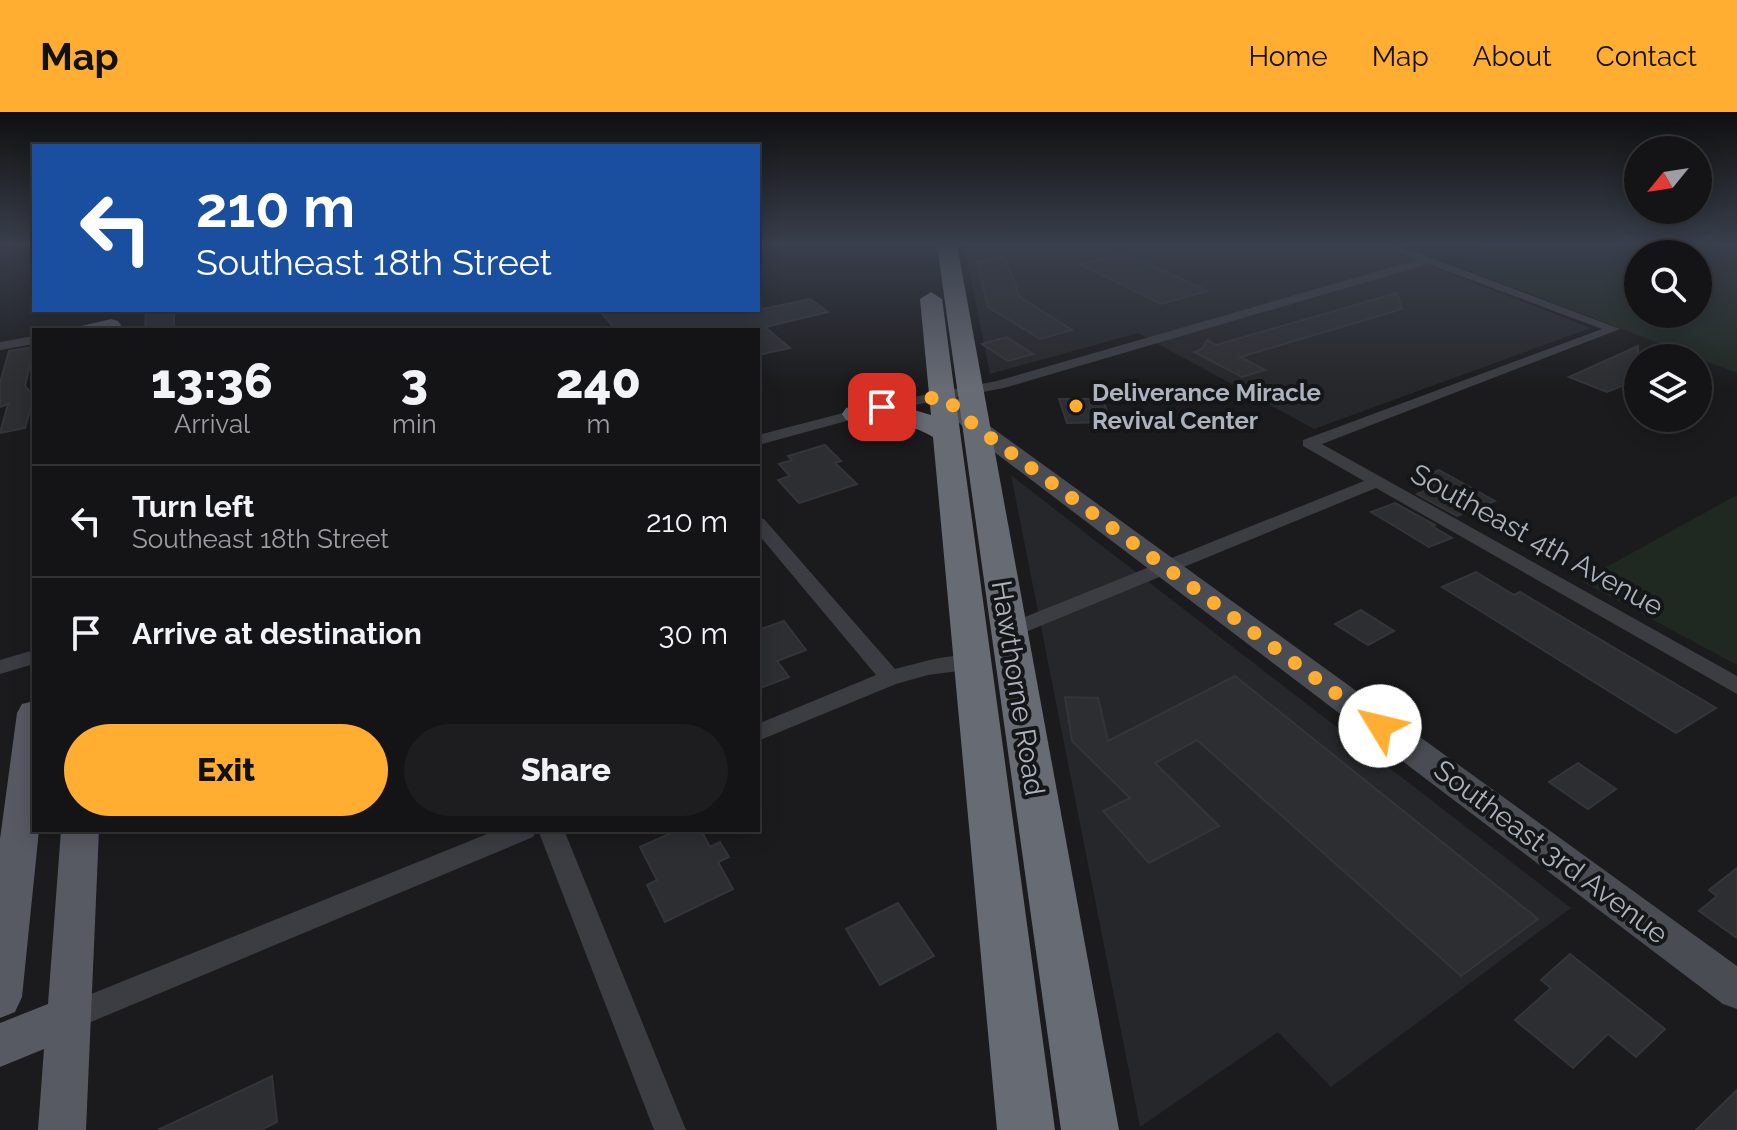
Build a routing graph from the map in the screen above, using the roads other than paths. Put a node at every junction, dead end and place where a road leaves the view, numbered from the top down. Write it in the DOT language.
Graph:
graph roads {
  1 [pos="943,293"];
  2 [pos="1330,293"];
  3 [pos="1514,293"];
  4 [pos="32,340"];
  5 [pos="0,346"];
  6 [pos="959,412"];
  7 [pos="856,414"];
  8 [pos="760,439"];
  9 [pos="1377,482"];
  10 [pos="760,525"];
  11 [pos="1167,568"];
  12 [pos="1009,631"];
  13 [pos="32,658"];
  14 [pos="974,663"];
  15 [pos="0,667"];
  16 [pos="890,678"];
  17 [pos="1737,686"];
  18 [pos="32,730"];
  19 [pos="760,732"];
  20 [pos="80,832"];
  21 [pos="519,832"];
  22 [pos="552,832"];
  23 [pos="1737,990"];
  24 [pos="0,997"];
  25 [pos="69,1017"];
  26 [pos="0,1045"];
  27 [pos="62,1130"];
  28 [pos="670,1130"];
  29 [pos="1026,1130"];
  30 [pos="1090,1130"];
  1 -- 6 [label="highway, Hawthorne Road"];
  2 -- 6 [label="street"];
  3 -- 9 [label="street, Southeast 4th Avenue"];
  4 -- 5 [label="street"];
  6 -- 7 [label="street"];
  6 -- 7 [label="highway"];
  6 -- 11 [label="street, Southeast 3rd Avenue"];
  6 -- 12 [label="highway, Hawthorne Road"];
  6 -- 14 [label="highway, Hawthorne Road"];
  7 -- 8 [label="street"];
  9 -- 11 [label="street"];
  9 -- 17 [label="street, Southeast 4th Avenue"];
  10 -- 16 [label="street"];
  11 -- 12 [label="street"];
  11 -- 23 [label="street, Southeast 3rd Avenue"];
  12 -- 30 [label="highway, Hawthorne Road"];
  13 -- 15 [label="street"];
  14 -- 16 [label="street"];
  14 -- 29 [label="highway, Hawthorne Road"];
  16 -- 19 [label="street"];
  18 -- 24 [label="main road"];
  20 -- 25 [label="main road"];
  21 -- 25 [label="street"];
  22 -- 28 [label="street"];
  25 -- 26 [label="main road"];
  25 -- 27 [label="main road"];
}
